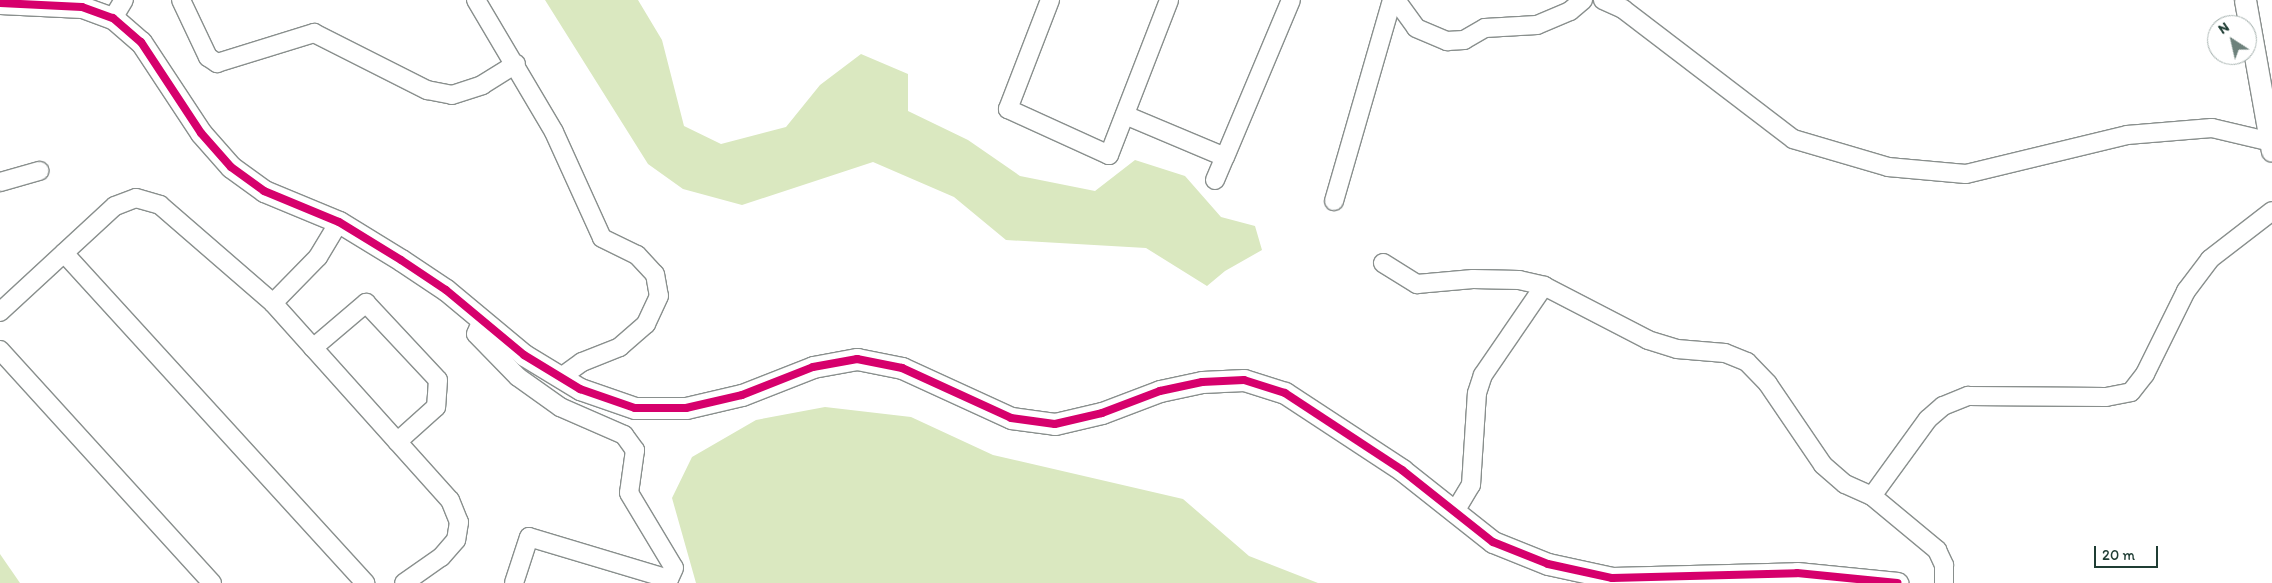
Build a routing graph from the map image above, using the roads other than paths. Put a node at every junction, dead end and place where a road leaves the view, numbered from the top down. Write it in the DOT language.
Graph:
graph roads {
  1 [pos="124,0"];
  2 [pos="180,0"];
  3 [pos="476,0"];
  4 [pos="1050,0"];
  5 [pos="1169,0"];
  6 [pos="1291,0"];
  7 [pos="1394,0"];
  8 [pos="1583,0"];
  9 [pos="1602,0"];
  10 [pos="2245,0"];
  11 [pos="0,3"];
  12 [pos="113,18"];
  13 [pos="516,64"];
  14 [pos="1125,115"];
  15 [pos="2271,146"];
  16 [pos="1225,156"];
  17 [pos="38,170"];
  18 [pos="1215,180"];
  19 [pos="0,182"];
  20 [pos="1334,201"];
  21 [pos="2272,211"];
  22 [pos="339,222"];
  23 [pos="64,253"];
  24 [pos="1382,263"];
  25 [pos="1544,286"];
  26 [pos="273,303"];
  27 [pos="0,312"];
  28 [pos="482,320"];
  29 [pos="314,348"];
  30 [pos="0,350"];
  31 [pos="561,378"];
  32 [pos="398,442"];
  33 [pos="1872,496"];
  34 [pos="1454,513"];
  35 [pos="212,583"];
  36 [pos="366,583"];
  37 [pos="404,583"];
  38 [pos="514,583"];
  39 [pos="1898,583"];
  40 [pos="1944,583"];
  1 -- 12 [label="street"];
  2 -- 13 [label="street"];
  3 -- 13 [label="street"];
  4 -- 14 [label="street"];
  5 -- 14 [label="street"];
  6 -- 16 [label="street"];
  7 -- 8 [label="street"];
  7 -- 20 [label="street"];
  9 -- 15 [label="street"];
  10 -- 15 [label="street"];
  11 -- 12 [label="street"];
  12 -- 22 [label="street"];
  13 -- 31 [label="street"];
  14 -- 16 [label="street"];
  16 -- 18 [label="street"];
  17 -- 19 [label="street"];
  21 -- 33 [label="street"];
  22 -- 26 [label="street"];
  22 -- 28 [label="street"];
  23 -- 26 [label="street"];
  23 -- 27 [label="street"];
  23 -- 36 [label="street"];
  24 -- 25 [label="street"];
  25 -- 33 [label="street"];
  25 -- 34 [label="street"];
  26 -- 29 [label="street"];
  28 -- 31 [label="street"];
  28 -- 38 [label="street"];
  29 -- 32 [label="street"];
  29 -- 32 [label="street"];
  30 -- 35 [label="street"];
  31 -- 34 [label="street"];
  32 -- 37 [label="street"];
  33 -- 40 [label="street"];
  34 -- 39 [label="street"];
}
